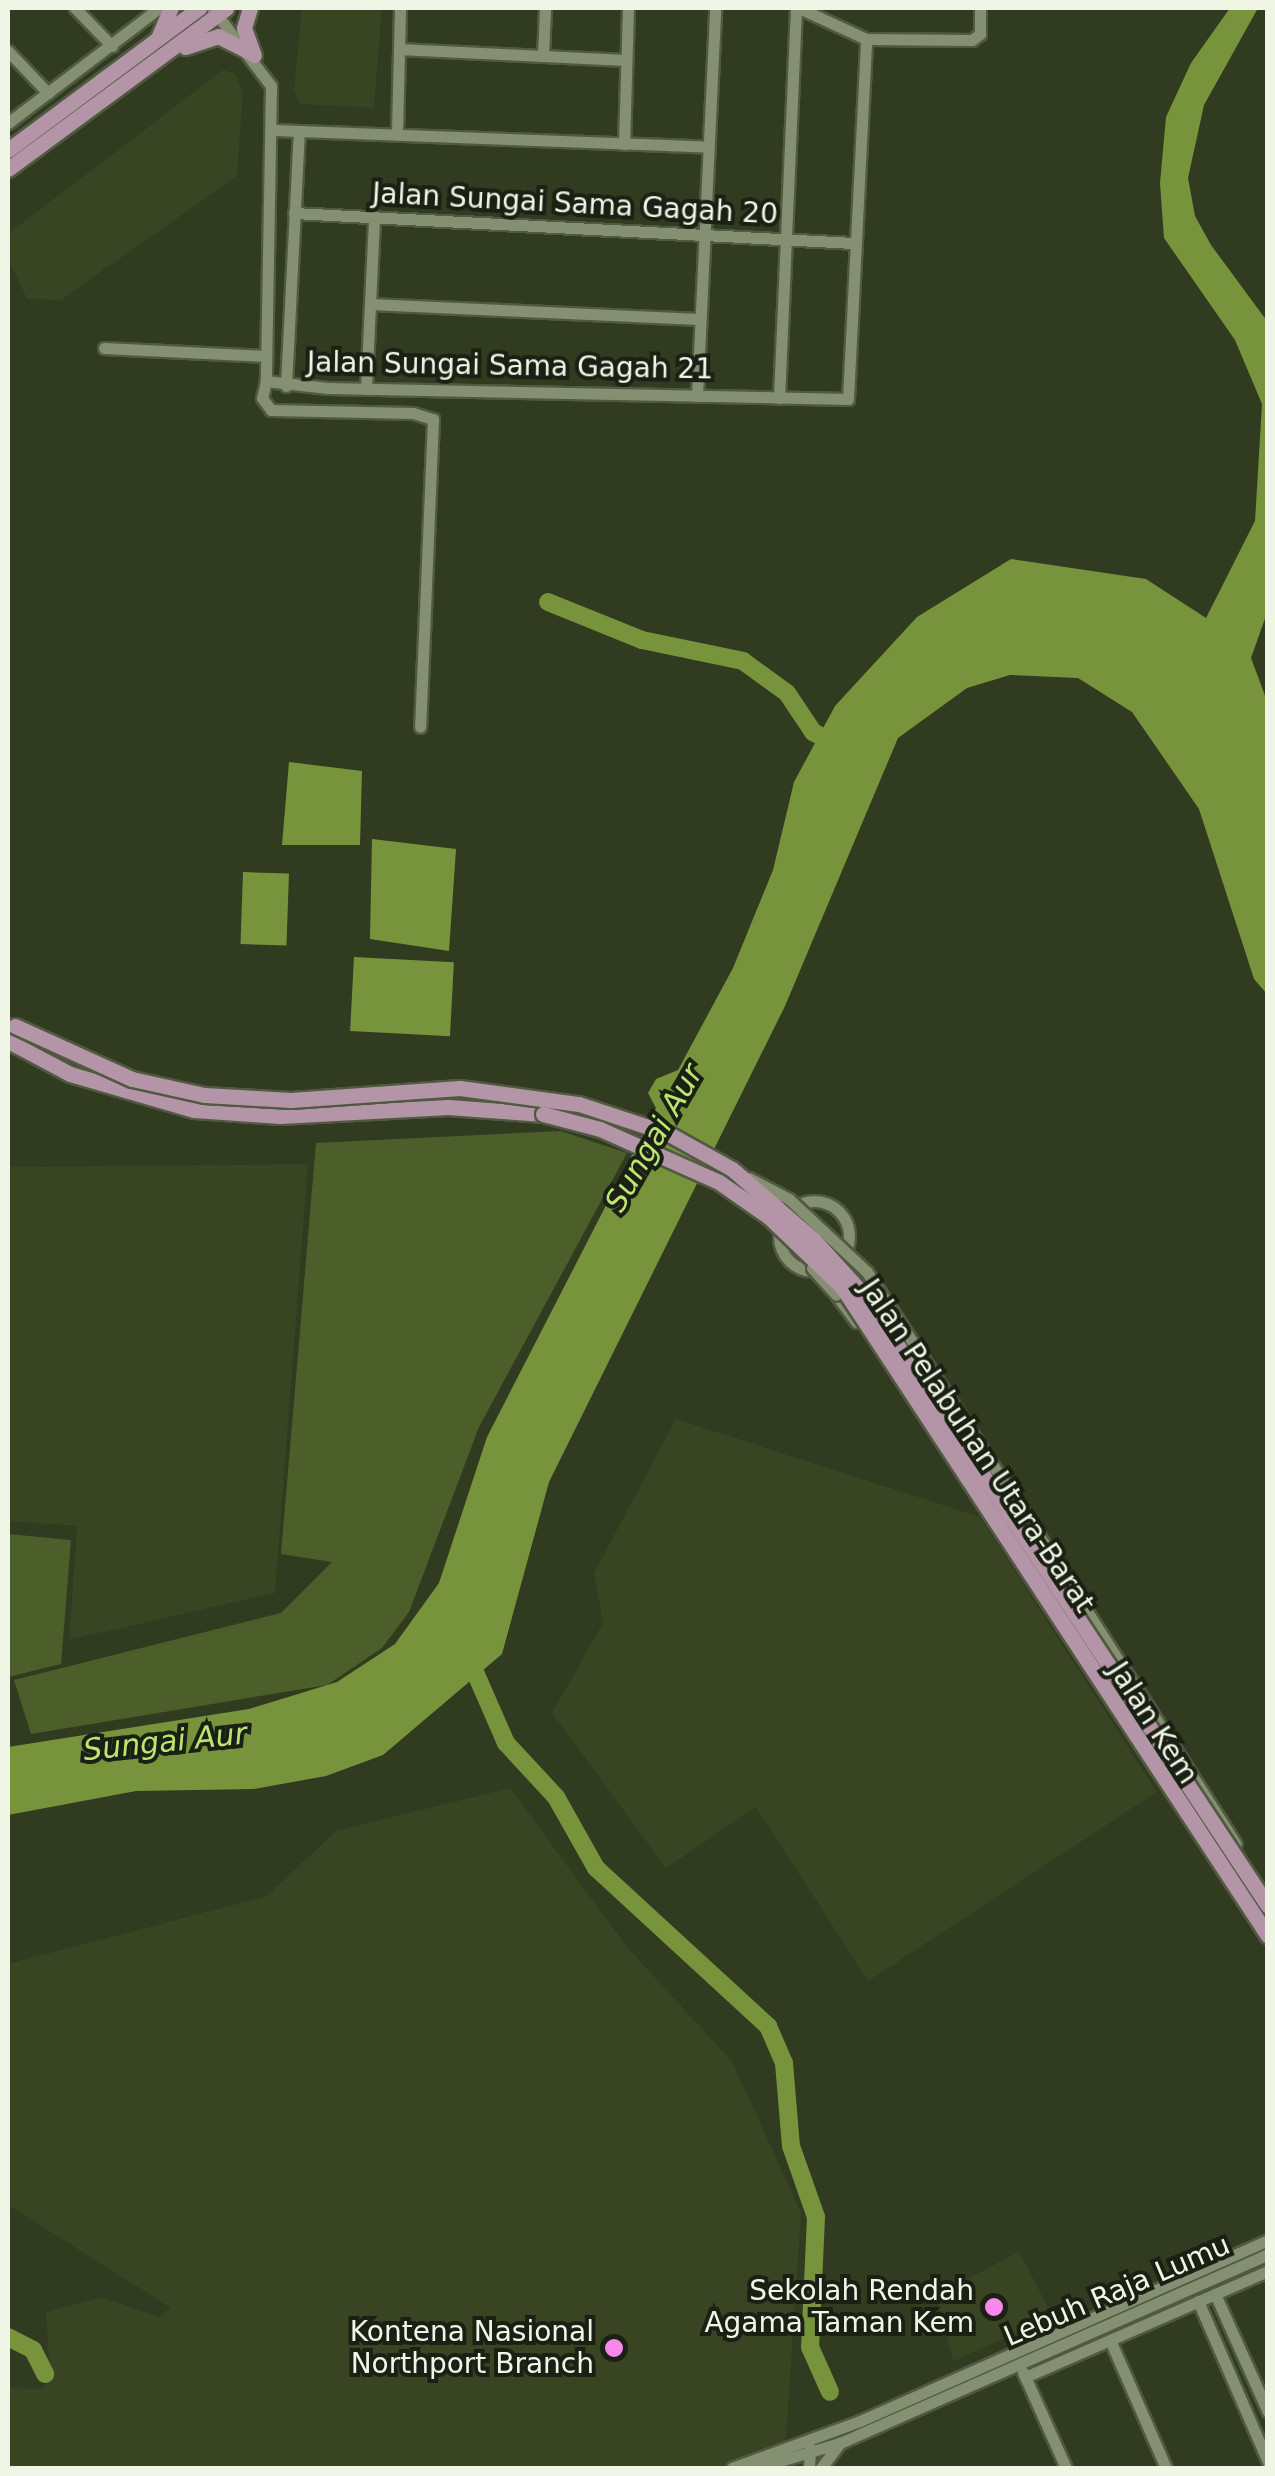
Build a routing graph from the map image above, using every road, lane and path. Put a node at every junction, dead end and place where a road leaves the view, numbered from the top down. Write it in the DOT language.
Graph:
graph roads {
  1 [pos="75,8"];
  2 [pos="159,8"];
  3 [pos="171,8"];
  4 [pos="199,8"];
  5 [pos="250,8"];
  6 [pos="400,8"];
  7 [pos="545,8"];
  8 [pos="628,8"];
  9 [pos="715,8"];
  10 [pos="798,8"];
  11 [pos="980,8"];
  12 [pos="218,10"];
  13 [pos="866,38"];
  14 [pos="156,42"];
  15 [pos="112,46"];
  16 [pos="398,49"];
  17 [pos="8,51"];
  18 [pos="252,55"];
  19 [pos="543,56"];
  20 [pos="626,60"];
  21 [pos="130,78"];
  22 [pos="48,93"];
  23 [pos="8,123"];
  24 [pos="273,130"];
  25 [pos="300,131"];
  26 [pos="397,132"];
  27 [pos="624,144"];
  28 [pos="706,148"];
  29 [pos="8,150"];
  30 [pos="8,169"];
  31 [pos="294,214"];
  32 [pos="374,218"];
  33 [pos="704,234"];
  34 [pos="786,239"];
  35 [pos="854,243"];
  36 [pos="370,304"];
  37 [pos="699,319"];
  38 [pos="104,348"];
  39 [pos="266,356"];
  40 [pos="266,381"];
  41 [pos="286,386"];
  42 [pos="366,389"];
  43 [pos="697,396"];
  44 [pos="780,398"];
  45 [pos="420,727"];
  46 [pos="10,1029"];
  47 [pos="732,1170"];
  48 [pos="719,1182"];
  49 [pos="842,1257"];
  50 [pos="822,1270"];
  51 [pos="998,1527"];
  52 [pos="1064,1574"];
  53 [pos="1268,1894"];
  54 [pos="1268,1906"];
  55 [pos="1268,1936"];
  56 [pos="1268,1946"];
  57 [pos="1268,2240"];
  58 [pos="1268,2254"];
  59 [pos="1268,2271"];
  60 [pos="1215,2294"];
  61 [pos="1198,2301"];
  62 [pos="1110,2340"];
  63 [pos="1016,2357"];
  64 [pos="1025,2377"];
  65 [pos="1268,2412"];
  66 [pos="840,2442"];
  67 [pos="810,2445"];
  68 [pos="793,2456"];
  69 [pos="1268,2462"];
  70 [pos="732,2468"];
  71 [pos="757,2468"];
  72 [pos="809,2468"];
  73 [pos="821,2468"];
  74 [pos="1066,2468"];
  75 [pos="1166,2468"];
  1 -- 15 [label="street"];
  2 -- 15 [label="street"];
  3 -- 14 [label="main road"];
  4 -- 14 [label="main road"];
  5 -- 18 [label="main road"];
  6 -- 16 [label="street"];
  7 -- 19 [label="street"];
  8 -- 20 [label="street"];
  9 -- 28 [label="street"];
  10 -- 13 [label="street"];
  10 -- 34 [label="street"];
  11 -- 13 [label="street"];
  12 -- 18 [label="street, Jalan Sungai Sama Gagah 21"];
  12 -- 21 [label="main road"];
  13 -- 35 [label="street"];
  14 -- 29 [label="main road"];
  15 -- 22 [label="street"];
  16 -- 19 [label="street"];
  16 -- 26 [label="street"];
  17 -- 22 [label="street"];
  18 -- 21 [label="main road"];
  18 -- 24 [label="street, Jalan Sungai Sama Gagah 21"];
  19 -- 20 [label="street"];
  20 -- 27 [label="street"];
  21 -- 30 [label="main road"];
  22 -- 23 [label="street"];
  24 -- 25 [label="street"];
  24 -- 39 [label="street, Jalan Sungai Sama Gagah 21"];
  25 -- 26 [label="street"];
  25 -- 31 [label="street"];
  26 -- 27 [label="street"];
  27 -- 28 [label="street"];
  28 -- 33 [label="street"];
  31 -- 32 [label="street, Jalan Sungai Sama Gagah 20"];
  31 -- 41 [label="street"];
  32 -- 33 [label="street, Jalan Sungai Sama Gagah 20"];
  32 -- 36 [label="street"];
  33 -- 34 [label="street, Jalan Sungai Sama Gagah 20"];
  33 -- 37 [label="street"];
  34 -- 35 [label="street, Jalan Sungai Sama Gagah 20"];
  34 -- 44 [label="street"];
  35 -- 44 [label="street, Jalan Sungai Sama Gagah 21"];
  36 -- 37 [label="street"];
  36 -- 42 [label="street"];
  37 -- 43 [label="street"];
  38 -- 39 [label="street"];
  39 -- 40 [label="street, Jalan Sungai Sama Gagah 21"];
  40 -- 41 [label="street, Jalan Sungai Sama Gagah 21"];
  40 -- 45 [label="street"];
  41 -- 42 [label="street, Jalan Sungai Sama Gagah 21"];
  42 -- 43 [label="street, Jalan Sungai Sama Gagah 21"];
  43 -- 44 [label="street, Jalan Sungai Sama Gagah 21"];
  46 -- 47 [label="main road, Jalan Pelabuhan Utara-Barat, bridge"];
  46 -- 48 [label="main road, Jalan Pelabuhan Utara-Barat, bridge"];
  47 -- 52 [label="street, Jalan Kem, bridge"];
  47 -- 54 [label="main road, Jalan Pelabuhan Utara-Barat, bridge"];
  48 -- 51 [label="street, Jalan Kem, bridge"];
  48 -- 55 [label="main road, Jalan Pelabuhan Utara-Barat, bridge"];
  49 -- 50 [label="street"];
  49 -- 50 [label="street"];
  49 -- 52 [label="street, Jalan Kem"];
  50 -- 51 [label="street, Jalan Kem"];
  51 -- 56 [label="street, Jalan Kem"];
  52 -- 53 [label="street, Jalan Kem"];
  57 -- 63 [label="street, Lebuh Raja Lumu"];
  58 -- 63 [label="street, Lebuh Raja Lumu"];
  59 -- 60 [label="street"];
  60 -- 61 [label="street"];
  60 -- 65 [label="street"];
  61 -- 62 [label="street"];
  61 -- 69 [label="street"];
  62 -- 64 [label="street"];
  62 -- 75 [label="street"];
  63 -- 64 [label="street"];
  63 -- 66 [label="street, Lebuh Raja Lumu"];
  63 -- 67 [label="street, Lebuh Raja Lumu"];
  64 -- 74 [label="street"];
  66 -- 67 [label="street, Lebuh Raja Lumu"];
  66 -- 73 [label="street"];
  67 -- 68 [label="street"];
  67 -- 72 [label="street"];
  68 -- 70 [label="street"];
  68 -- 71 [label="street"];
}
